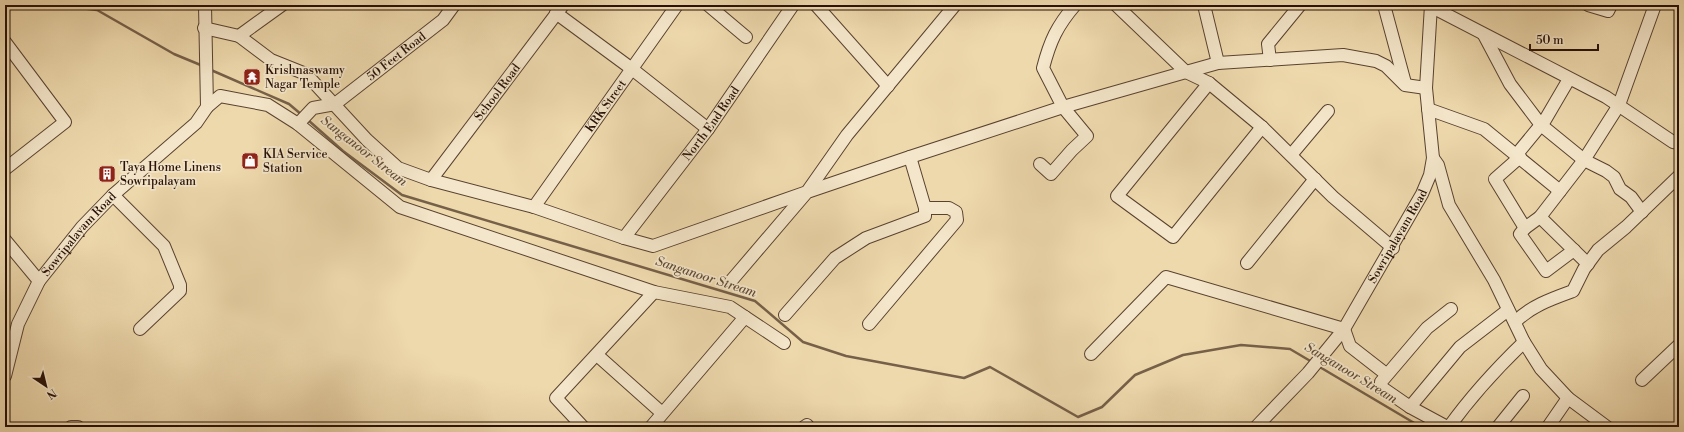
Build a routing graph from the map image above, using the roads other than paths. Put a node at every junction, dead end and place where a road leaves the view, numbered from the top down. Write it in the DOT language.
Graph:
graph roads {
  1 [pos="205,5"];
  2 [pos="282,5"];
  3 [pos="454,5"];
  4 [pos="677,5"];
  5 [pos="708,5"];
  6 [pos="793,5"];
  7 [pos="816,5"];
  8 [pos="955,5"];
  9 [pos="1075,5"];
  10 [pos="1116,5"];
  11 [pos="1204,5"];
  12 [pos="1300,5"];
  13 [pos="1384,5"];
  14 [pos="1431,5"];
  15 [pos="1588,5"];
  16 [pos="1611,5"];
  17 [pos="1656,5"];
  18 [pos="559,9"];
  19 [pos="204,28"];
  20 [pos="1484,35"];
  21 [pos="240,36"];
  22 [pos="746,37"];
  23 [pos="5,42"];
  24 [pos="1270,60"];
  25 [pos="1218,63"];
  26 [pos="632,69"];
  27 [pos="1186,72"];
  28 [pos="1569,79"];
  29 [pos="1209,83"];
  30 [pos="1405,85"];
  31 [pos="888,86"];
  32 [pos="1426,88"];
  33 [pos="335,104"];
  34 [pos="1619,105"];
  35 [pos="207,107"];
  36 [pos="1063,107"];
  37 [pos="1428,109"];
  38 [pos="1328,111"];
  39 [pos="298,124"];
  40 [pos="1541,125"];
  41 [pos="1262,127"];
  42 [pos="708,128"];
  43 [pos="1679,143"];
  44 [pos="1291,155"];
  45 [pos="1518,156"];
  46 [pos="910,157"];
  47 [pos="1433,158"];
  48 [pos="1584,160"];
  49 [pos="1040,164"];
  50 [pos="5,169"];
  51 [pos="1679,176"];
  52 [pos="1315,179"];
  53 [pos="431,180"];
  54 [pos="1560,191"];
  55 [pos="807,192"];
  56 [pos="113,195"];
  57 [pos="534,207"];
  58 [pos="925,208"];
  59 [pos="1642,212"];
  60 [pos="1540,217"];
  61 [pos="1525,228"];
  62 [pos="624,238"];
  63 [pos="5,240"];
  64 [pos="1393,248"];
  65 [pos="1574,250"];
  66 [pos="1247,263"];
  67 [pos="1588,264"];
  68 [pos="39,281"];
  69 [pos="731,281"];
  70 [pos="654,292"];
  71 [pos="1451,309"];
  72 [pos="1508,310"];
  73 [pos="785,315"];
  74 [pos="745,317"];
  75 [pos="1515,322"];
  76 [pos="869,324"];
  77 [pos="140,329"];
  78 [pos="1344,329"];
  79 [pos="1524,342"];
  80 [pos="784,343"];
  81 [pos="1679,345"];
  82 [pos="1091,354"];
  83 [pos="597,355"];
  84 [pos="1386,374"];
  85 [pos="5,376"];
  86 [pos="1642,380"];
  87 [pos="1523,396"];
  88 [pos="1568,398"];
  89 [pos="1410,407"];
  90 [pos="662,413"];
  91 [pos="71,427"];
  92 [pos="78,427"];
  93 [pos="583,427"];
  94 [pos="651,427"];
  95 [pos="804,427"];
  96 [pos="808,427"];
  97 [pos="1256,427"];
  98 [pos="1448,427"];
  99 [pos="1498,427"];
  100 [pos="1548,427"];
  101 [pos="1607,427"];
  1 -- 19 [label="street"];
  2 -- 21 [label="street"];
  3 -- 33 [label="street, 50 Feet Road"];
  4 -- 26 [label="street, KRK Street"];
  5 -- 22 [label="street"];
  6 -- 42 [label="street, North End Road"];
  7 -- 31 [label="street"];
  8 -- 31 [label="street"];
  9 -- 36 [label="street"];
  10 -- 27 [label="street"];
  11 -- 25 [label="street"];
  12 -- 24 [label="street"];
  13 -- 30 [label="street"];
  14 -- 20 [label="street"];
  14 -- 32 [label="street, Sowripalayam Road"];
  15 -- 16 [label="street"];
  17 -- 34 [label="street"];
  18 -- 26 [label="street"];
  18 -- 53 [label="street, School Road"];
  19 -- 21 [label="street"];
  19 -- 35 [label="street"];
  20 -- 28 [label="street"];
  20 -- 40 [label="street"];
  21 -- 33 [label="street"];
  23 -- 50 [label="street"];
  24 -- 25 [label="street"];
  24 -- 30 [label="street"];
  25 -- 27 [label="street"];
  26 -- 42 [label="street"];
  26 -- 57 [label="street, KRK Street"];
  27 -- 29 [label="street"];
  27 -- 36 [label="street"];
  28 -- 34 [label="street"];
  28 -- 40 [label="street"];
  29 -- 41 [label="street"];
  29 -- 41 [label="street"];
  30 -- 32 [label="street"];
  31 -- 55 [label="street"];
  32 -- 37 [label="street, Sowripalayam Road"];
  33 -- 39 [label="street"];
  33 -- 53 [label="street"];
  34 -- 43 [label="street"];
  34 -- 48 [label="street"];
  35 -- 39 [label="street"];
  35 -- 56 [label="street, Sowripalayam Road"];
  36 -- 46 [label="street"];
  36 -- 49 [label="street"];
  37 -- 45 [label="street"];
  37 -- 47 [label="street, Sowripalayam Road"];
  38 -- 44 [label="street"];
  39 -- 70 [label="street"];
  40 -- 45 [label="street"];
  40 -- 48 [label="street"];
  41 -- 44 [label="street"];
  42 -- 62 [label="street, North End Road"];
  44 -- 52 [label="street"];
  45 -- 54 [label="street"];
  45 -- 61 [label="street"];
  46 -- 55 [label="street"];
  46 -- 58 [label="street"];
  47 -- 64 [label="street, Sowripalayam Road"];
  47 -- 72 [label="street"];
  48 -- 54 [label="street"];
  48 -- 59 [label="street"];
  51 -- 59 [label="street"];
  52 -- 64 [label="street"];
  52 -- 66 [label="street"];
  53 -- 57 [label="street"];
  54 -- 60 [label="street"];
  55 -- 62 [label="street"];
  55 -- 69 [label="street"];
  56 -- 68 [label="street, Sowripalayam Road"];
  56 -- 77 [label="street"];
  57 -- 62 [label="street"];
  58 -- 73 [label="street"];
  58 -- 76 [label="street"];
  59 -- 67 [label="street"];
  60 -- 61 [label="street"];
  60 -- 65 [label="street"];
  61 -- 65 [label="street"];
  63 -- 68 [label="street"];
  64 -- 78 [label="street, Sowripalayam Road"];
  65 -- 67 [label="street"];
  67 -- 75 [label="street"];
  68 -- 85 [label="street, Sowripalayam Road"];
  70 -- 74 [label="street"];
  70 -- 83 [label="street"];
  71 -- 84 [label="street"];
  72 -- 75 [label="street"];
  72 -- 89 [label="street"];
  74 -- 80 [label="street"];
  74 -- 90 [label="street"];
  75 -- 79 [label="street"];
  78 -- 82 [label="street"];
  78 -- 84 [label="street"];
  78 -- 97 [label="street, Sowripalayam Road"];
  79 -- 88 [label="street"];
  79 -- 98 [label="street"];
  81 -- 86 [label="street"];
  83 -- 90 [label="street"];
  83 -- 93 [label="street"];
  84 -- 89 [label="street"];
  87 -- 99 [label="street"];
  88 -- 100 [label="street"];
  88 -- 101 [label="street"];
  89 -- 98 [label="street"];
  90 -- 94 [label="street"];
  91 -- 92 [label="street"];
  95 -- 96 [label="street"];
}
